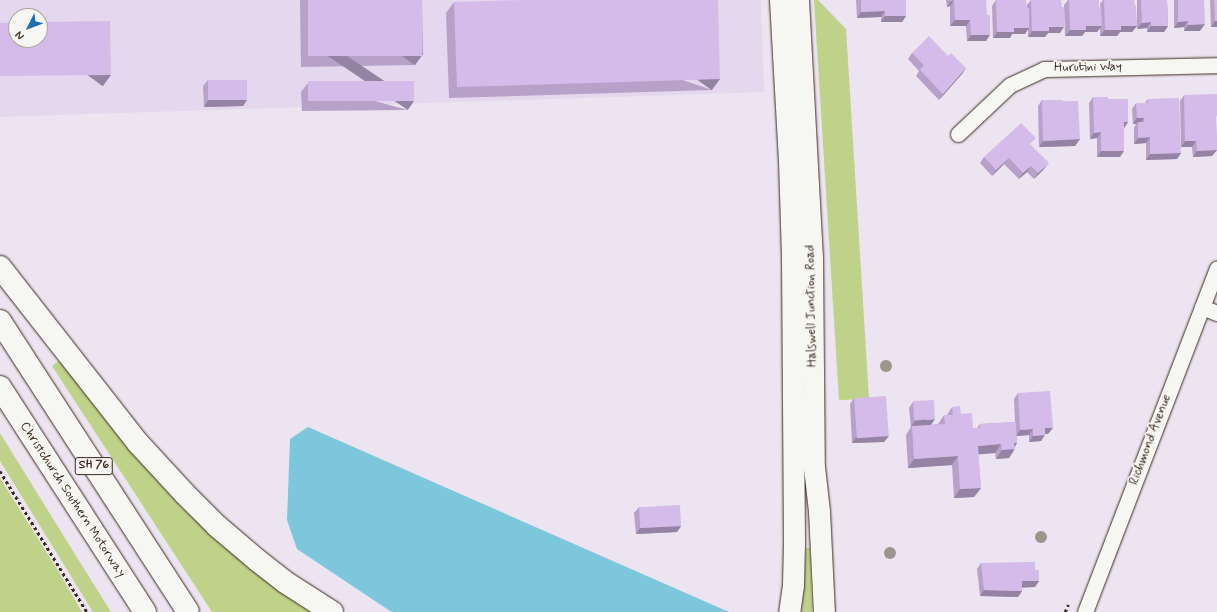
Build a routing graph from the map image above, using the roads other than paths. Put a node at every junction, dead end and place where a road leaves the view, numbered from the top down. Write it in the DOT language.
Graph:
graph roads {
  1 [pos="780,0"];
  2 [pos="798,0"];
  3 [pos="1217,65"];
  4 [pos="958,134"];
  5 [pos="0,267"];
  6 [pos="1217,268"];
  7 [pos="1202,307"];
  8 [pos="1217,312"];
  9 [pos="0,321"];
  10 [pos="5,395"];
  11 [pos="132,612"];
  12 [pos="145,612"];
  13 [pos="188,612"];
  14 [pos="332,612"];
  15 [pos="789,612"];
  16 [pos="824,612"];
  17 [pos="1084,612"];
  1 -- 15 [label="main road, Halswell Junction Road"];
  2 -- 16 [label="main road, Halswell Junction Road"];
  3 -- 4 [label="street, Hurutini Way"];
  5 -- 14 [label="highway"];
  6 -- 7 [label="street, Richmond Avenue"];
  7 -- 8 [label="street"];
  7 -- 17 [label="street, Richmond Avenue"];
  9 -- 13 [label="highway, SH 76"];
  10 -- 11 [label="highway"];
  10 -- 12 [label="highway, Christchurch Southern Motorway / SH 76"];
}
